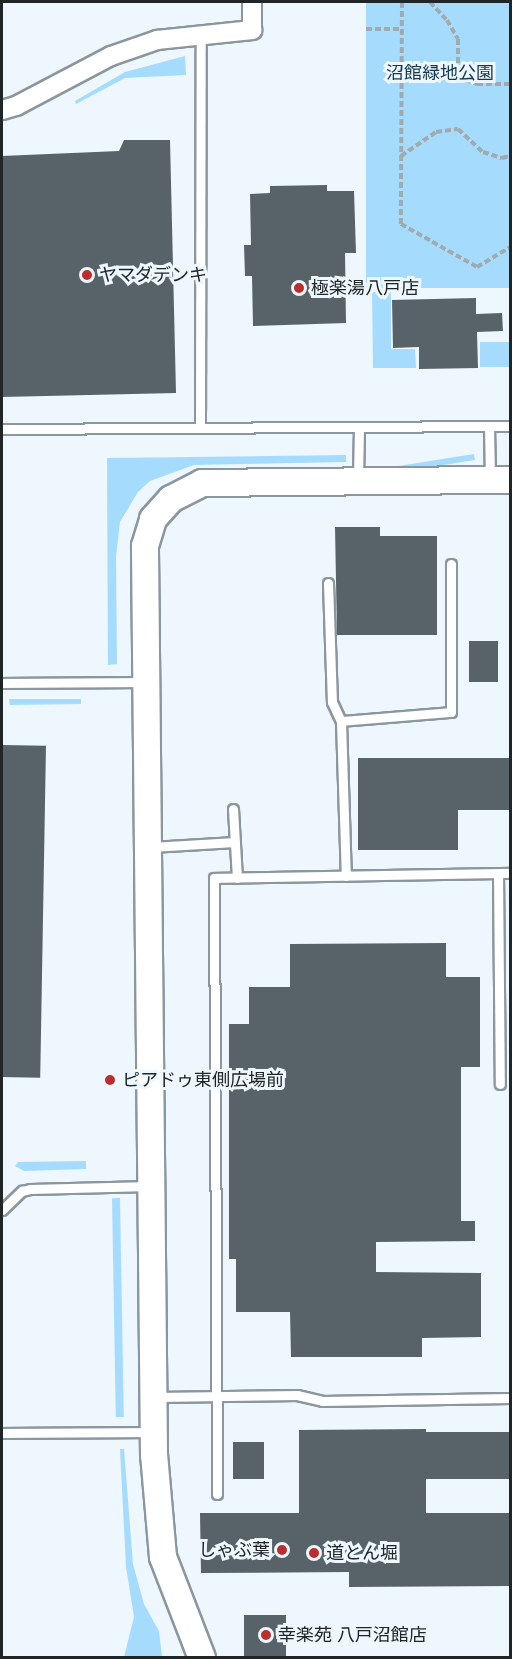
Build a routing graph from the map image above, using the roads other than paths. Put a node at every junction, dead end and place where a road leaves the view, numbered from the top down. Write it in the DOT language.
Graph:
graph roads {
  1 [pos="252,2"];
  2 [pos="201,32"];
  3 [pos="2,110"];
  4 [pos="489,426"];
  5 [pos="510,426"];
  6 [pos="200,427"];
  7 [pos="359,427"];
  8 [pos="2,429"];
  9 [pos="500,480"];
  10 [pos="358,482"];
  11 [pos="451,564"];
  12 [pos="328,582"];
  13 [pos="147,682"];
  14 [pos="2,684"];
  15 [pos="341,721"];
  16 [pos="233,809"];
  17 [pos="235,842"];
  18 [pos="148,847"];
  19 [pos="498,873"];
  20 [pos="510,873"];
  21 [pos="346,876"];
  22 [pos="237,878"];
  23 [pos="510,982"];
  24 [pos="499,983"];
  25 [pos="500,1084"];
  26 [pos="151,1186"];
  27 [pos="2,1210"];
  28 [pos="218,1396"];
  29 [pos="153,1397"];
  30 [pos="510,1398"];
  31 [pos="154,1432"];
  32 [pos="2,1433"];
  33 [pos="217,1494"];
  34 [pos="202,1658"];
  1 -- 2 [label="street"];
  2 -- 3 [label="street"];
  2 -- 6 [label="lane"];
  4 -- 5 [label="lane"];
  4 -- 7 [label="lane"];
  4 -- 9 [label="lane"];
  6 -- 7 [label="lane"];
  6 -- 8 [label="lane"];
  7 -- 10 [label="lane"];
  9 -- 10 [label="street"];
  10 -- 13 [label="street"];
  11 -- 15 [label="lane"];
  12 -- 15 [label="lane"];
  13 -- 14 [label="lane"];
  13 -- 18 [label="street"];
  15 -- 21 [label="lane"];
  16 -- 17 [label="lane"];
  17 -- 18 [label="lane"];
  17 -- 22 [label="lane"];
  18 -- 26 [label="street"];
  19 -- 20 [label="lane"];
  19 -- 21 [label="lane"];
  19 -- 24 [label="lane"];
  21 -- 22 [label="lane"];
  22 -- 28 [label="lane"];
  23 -- 24 [label="lane"];
  24 -- 25 [label="lane"];
  26 -- 27 [label="lane"];
  26 -- 29 [label="street"];
  28 -- 29 [label="lane"];
  28 -- 30 [label="lane"];
  28 -- 33 [label="lane"];
  29 -- 31 [label="street"];
  31 -- 32 [label="lane"];
  31 -- 34 [label="street"];
}
